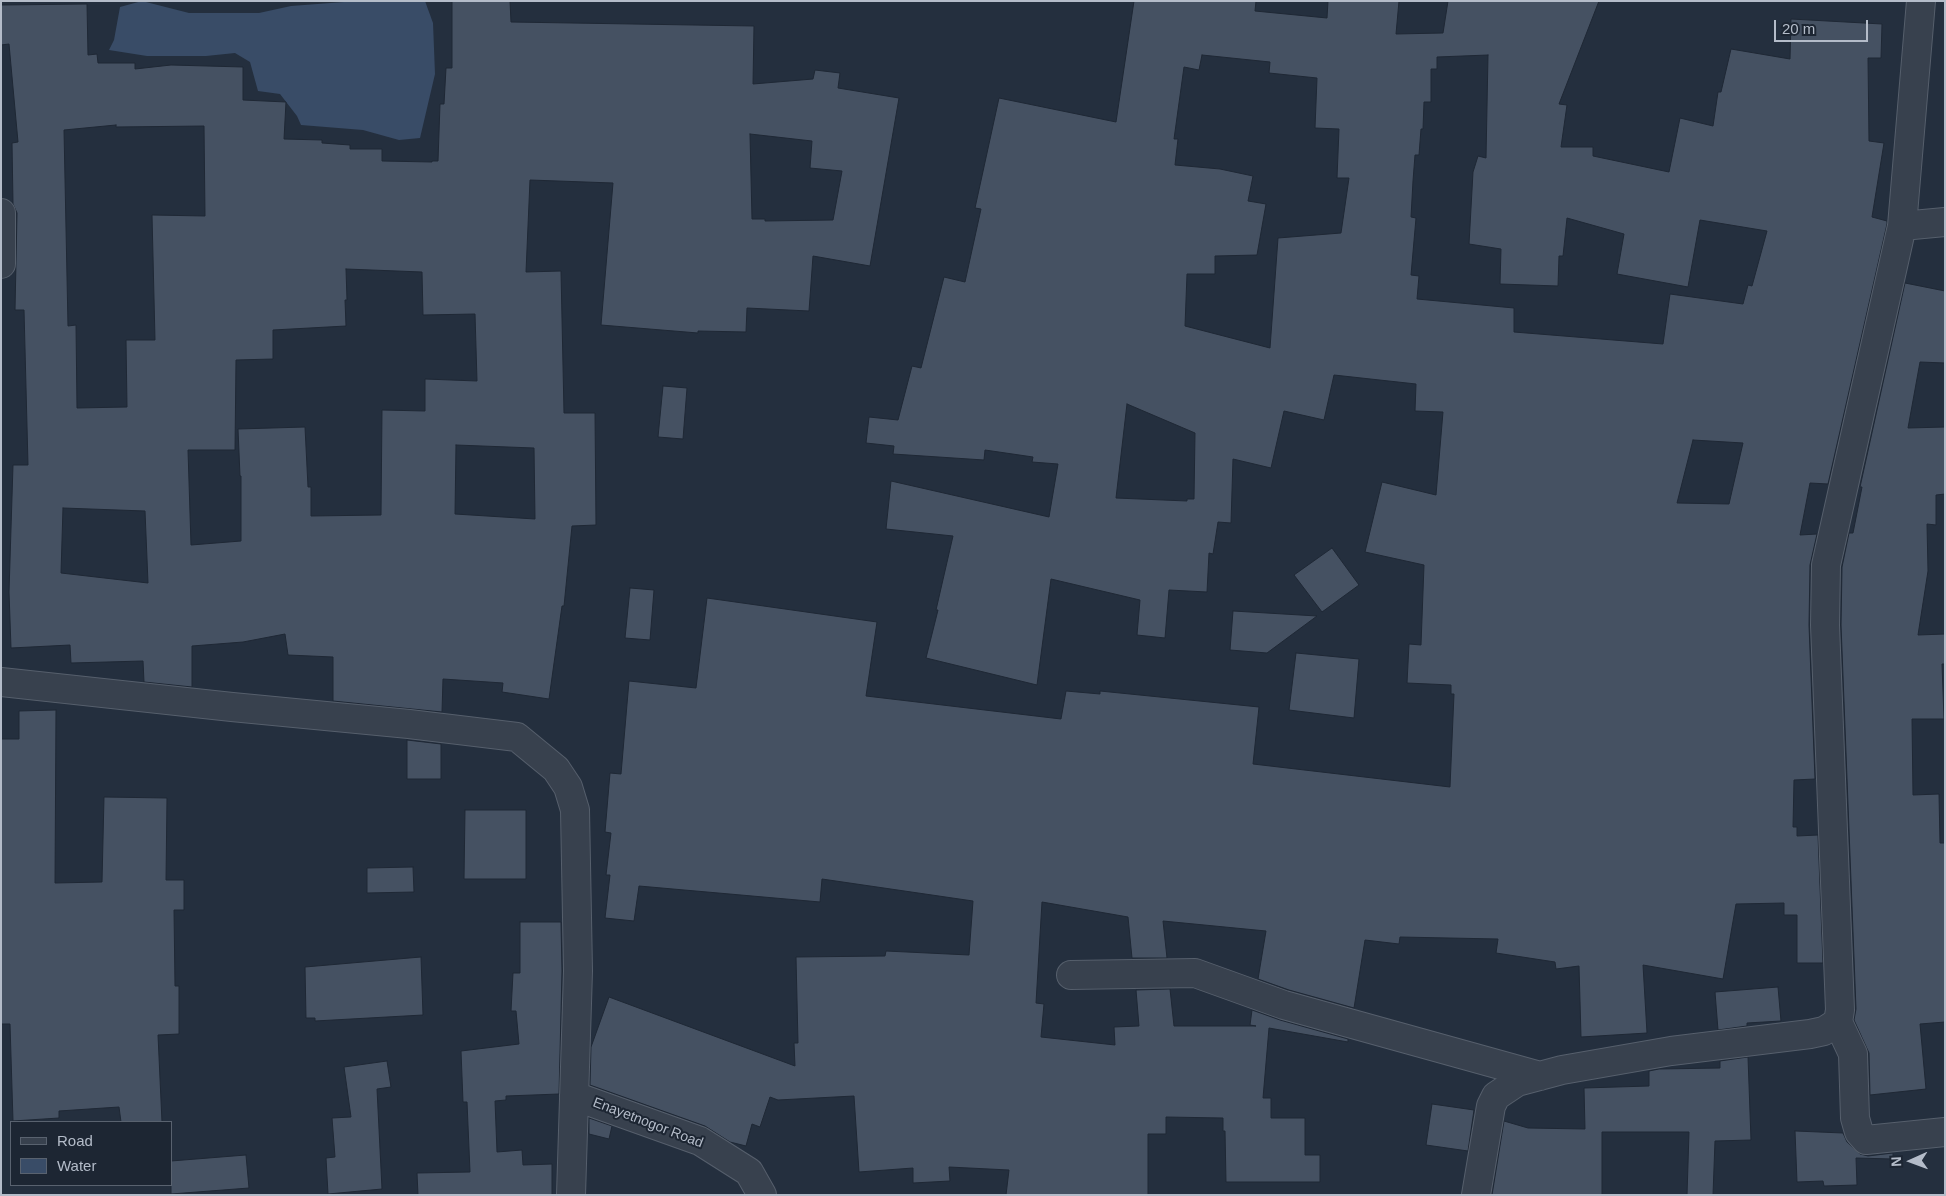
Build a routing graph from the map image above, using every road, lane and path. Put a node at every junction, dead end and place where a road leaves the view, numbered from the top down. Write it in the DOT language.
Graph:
graph roads {
  1 [pos="1921,1"];
  2 [pos="1945,222"];
  3 [pos="2,223"];
  4 [pos="1902,226"];
  5 [pos="1,264"];
  6 [pos="1,682"];
  7 [pos="1071,975"];
  8 [pos="1838,1022"];
  9 [pos="1540,1076"];
  10 [pos="574,1096"];
  11 [pos="1945,1132"];
  12 [pos="571,1195"];
  13 [pos="762,1195"];
  14 [pos="1476,1195"];
  1 -- 4 [label="street"];
  2 -- 4 [label="street"];
  3 -- 5 [label="street"];
  4 -- 8 [label="street"];
  6 -- 10 [label="street"];
  7 -- 9 [label="street"];
  8 -- 9 [label="street"];
  8 -- 11 [label="street"];
  9 -- 14 [label="street"];
  10 -- 12 [label="street"];
  10 -- 13 [label="street, Enayetnogor Road"];
}
